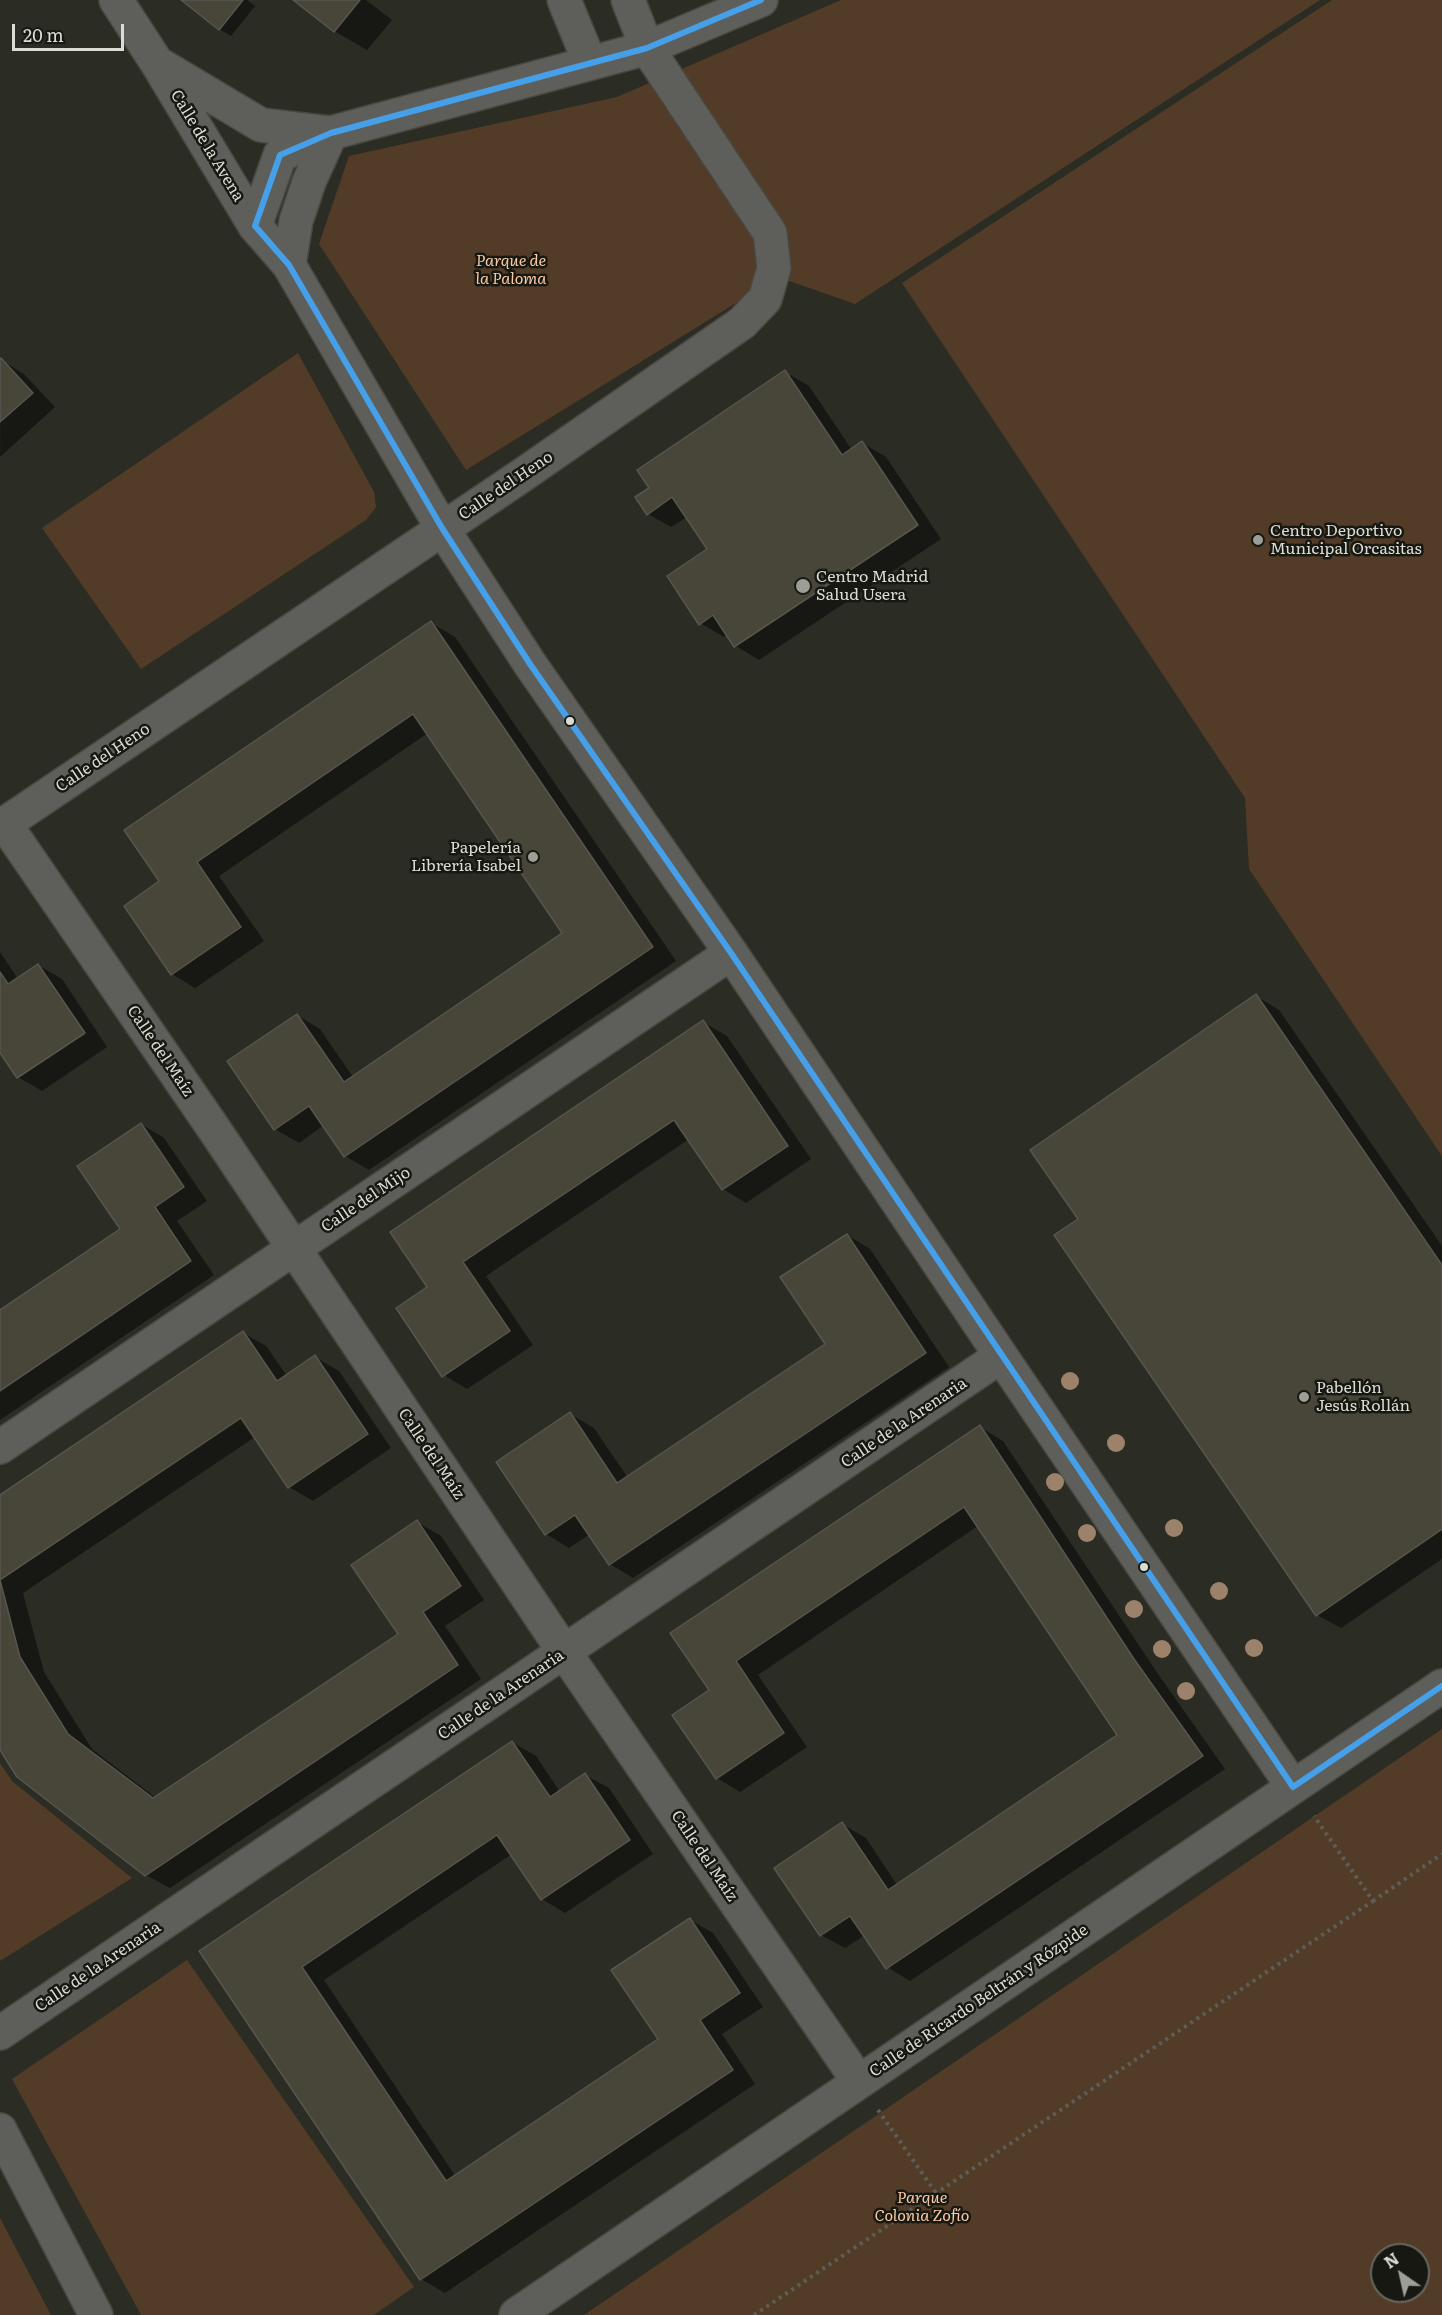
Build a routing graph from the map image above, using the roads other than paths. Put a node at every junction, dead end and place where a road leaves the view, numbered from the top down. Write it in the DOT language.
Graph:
graph roads {
  1 [pos="116,0"];
  2 [pos="564,0"];
  3 [pos="628,0"];
  4 [pos="761,0"];
  5 [pos="647,48"];
  6 [pos="157,63"];
  7 [pos="590,63"];
  8 [pos="331,133"];
  9 [pos="255,226"];
  10 [pos="289,265"];
  11 [pos="442,528"];
  12 [pos="2,826"];
  13 [pos="731,952"];
  14 [pos="293,1249"];
  15 [pos="1001,1356"];
  16 [pos="0,1447"];
  17 [pos="565,1653"];
  18 [pos="1442,1686"];
  19 [pos="1302,1798"];
  20 [pos="0,2033"];
  21 [pos="860,2082"];
  22 [pos="0,2130"];
  23 [pos="96,2315"];
  24 [pos="516,2315"];
  1 -- 6 [label="street, Calle de la Avena"];
  2 -- 7 [label="street"];
  3 -- 5 [label="street, Calle del Heno"];
  4 -- 5 [label="street"];
  5 -- 7 [label="street"];
  5 -- 11 [label="street, Calle del Heno"];
  6 -- 8 [label="street"];
  6 -- 9 [label="street, Calle de la Avena"];
  7 -- 8 [label="street"];
  8 -- 9 [label="street"];
  8 -- 10 [label="street"];
  9 -- 10 [label="street, Calle de la Avena"];
  10 -- 11 [label="street, Calle de la Avena"];
  11 -- 12 [label="street, Calle del Heno"];
  11 -- 13 [label="street, Calle de la Avena"];
  12 -- 14 [label="street, Calle del Maíz"];
  13 -- 14 [label="street, Calle del Mijo"];
  13 -- 15 [label="street, Calle de la Avena"];
  14 -- 16 [label="street, Calle del Mijo"];
  14 -- 17 [label="street, Calle del Maíz"];
  15 -- 17 [label="street, Calle de la Arenaria"];
  15 -- 19 [label="street, Calle de la Avena"];
  17 -- 20 [label="street, Calle de la Arenaria"];
  17 -- 21 [label="street, Calle del Maíz"];
  18 -- 19 [label="street, Calle de Ricardo Beltrán y Rózpide"];
  19 -- 21 [label="street, Calle de Ricardo Beltrán y Rózpide"];
  21 -- 24 [label="street, Calle de Ricardo Beltrán y Rózpide"];
  22 -- 23 [label="street"];
}
